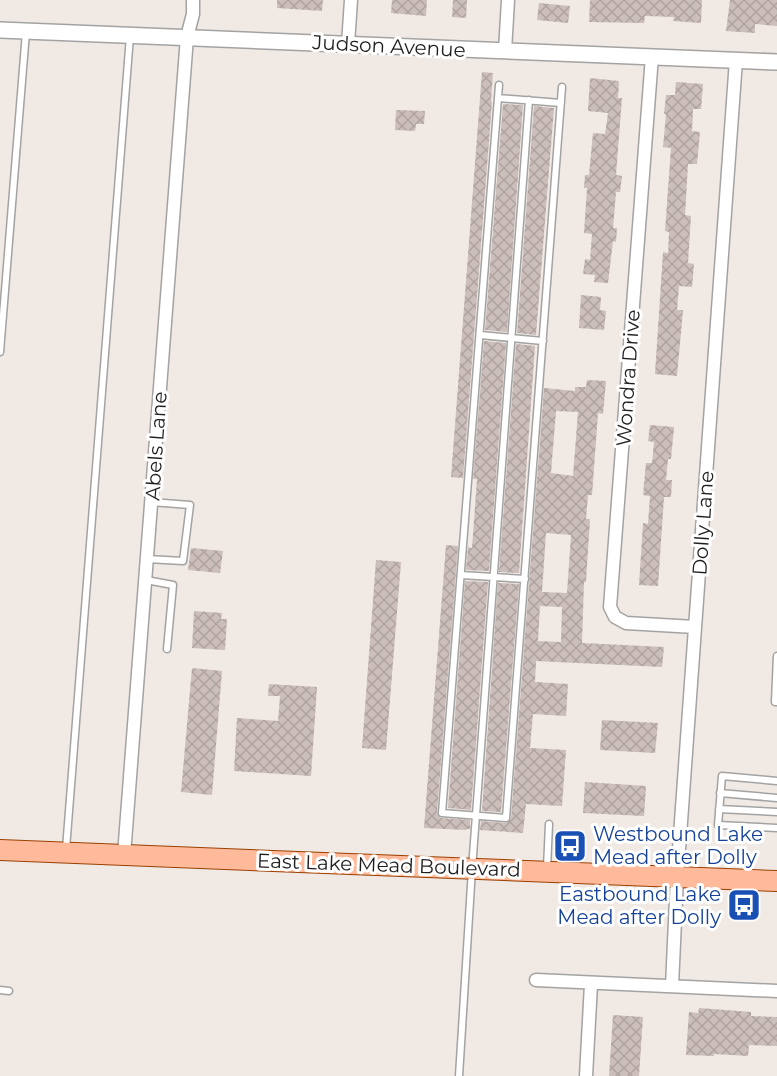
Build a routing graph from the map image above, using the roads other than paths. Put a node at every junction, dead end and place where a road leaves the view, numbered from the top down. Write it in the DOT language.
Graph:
graph roads {
  1 [pos="193,0"];
  2 [pos="351,0"];
  3 [pos="508,0"];
  4 [pos="0,30"];
  5 [pos="26,31"];
  6 [pos="130,36"];
  7 [pos="187,37"];
  8 [pos="348,44"];
  9 [pos="505,51"];
  10 [pos="652,56"];
  11 [pos="736,60"];
  12 [pos="777,62"];
  13 [pos="499,85"];
  14 [pos="562,87"];
  15 [pos="498,98"];
  16 [pos="529,100"];
  17 [pos="561,103"];
  18 [pos="480,335"];
  19 [pos="511,338"];
  20 [pos="543,341"];
  21 [pos="0,352"];
  22 [pos="152,502"];
  23 [pos="147,559"];
  24 [pos="461,575"];
  25 [pos="493,577"];
  26 [pos="525,579"];
  27 [pos="146,580"];
  28 [pos="695,627"];
  29 [pos="168,649"];
  30 [pos="777,656"];
  31 [pos="777,702"];
  32 [pos="777,781"];
  33 [pos="720,793"];
  34 [pos="777,798"];
  35 [pos="719,809"];
  36 [pos="777,812"];
  37 [pos="476,816"];
  38 [pos="549,824"];
  39 [pos="777,828"];
  40 [pos="0,850"];
  41 [pos="65,852"];
  42 [pos="124,855"];
  43 [pos="472,869"];
  44 [pos="547,872"];
  45 [pos="677,877"];
  46 [pos="777,881"];
  47 [pos="536,980"];
  48 [pos="591,984"];
  49 [pos="672,986"];
  50 [pos="0,990"];
  51 [pos="9,991"];
  52 [pos="777,991"];
  53 [pos="459,1076"];
  54 [pos="586,1076"];
  1 -- 7 [label="street, Abels Lane"];
  2 -- 8 [label="street"];
  3 -- 9 [label="street"];
  4 -- 5 [label="street, Judson Avenue"];
  5 -- 6 [label="street, Judson Avenue"];
  5 -- 21 [label="lane"];
  6 -- 7 [label="street, Judson Avenue"];
  6 -- 41 [label="lane"];
  7 -- 8 [label="street, Judson Avenue"];
  7 -- 22 [label="street, Abels Lane"];
  8 -- 9 [label="street, Judson Avenue"];
  9 -- 10 [label="street, Judson Avenue"];
  10 -- 11 [label="street, Judson Avenue"];
  10 -- 28 [label="street, Wondra Drive"];
  11 -- 12 [label="street, Judson Avenue"];
  11 -- 28 [label="street, Dolly Lane"];
  13 -- 15 [label="lane"];
  14 -- 17 [label="lane"];
  15 -- 16 [label="lane"];
  15 -- 18 [label="lane"];
  16 -- 17 [label="lane"];
  16 -- 19 [label="lane"];
  17 -- 20 [label="lane"];
  18 -- 19 [label="lane"];
  18 -- 24 [label="lane"];
  19 -- 20 [label="lane"];
  19 -- 25 [label="lane"];
  20 -- 26 [label="lane"];
  22 -- 23 [label="street, Abels Lane"];
  22 -- 23 [label="lane"];
  23 -- 27 [label="street, Abels Lane"];
  24 -- 25 [label="lane"];
  24 -- 37 [label="lane"];
  25 -- 26 [label="lane"];
  25 -- 37 [label="lane"];
  26 -- 37 [label="lane"];
  27 -- 29 [label="lane"];
  27 -- 42 [label="street, Abels Lane"];
  28 -- 45 [label="street, Dolly Lane"];
  30 -- 31 [label="lane"];
  32 -- 33 [label="lane"];
  33 -- 34 [label="lane"];
  33 -- 35 [label="lane"];
  35 -- 36 [label="lane"];
  35 -- 39 [label="lane"];
  37 -- 43 [label="lane"];
  38 -- 44 [label="lane"];
  40 -- 41 [label="main road, East Lake Mead Boulevard"];
  41 -- 42 [label="main road, East Lake Mead Boulevard"];
  42 -- 43 [label="main road, East Lake Mead Boulevard"];
  43 -- 44 [label="main road, East Lake Mead Boulevard"];
  43 -- 53 [label="lane"];
  44 -- 45 [label="main road, East Lake Mead Boulevard"];
  45 -- 46 [label="main road, East Lake Mead Boulevard"];
  45 -- 49 [label="street, Dolly Lane"];
  47 -- 48 [label="street"];
  48 -- 49 [label="street"];
  48 -- 54 [label="street"];
  49 -- 52 [label="street"];
  50 -- 51 [label="lane"];
}
